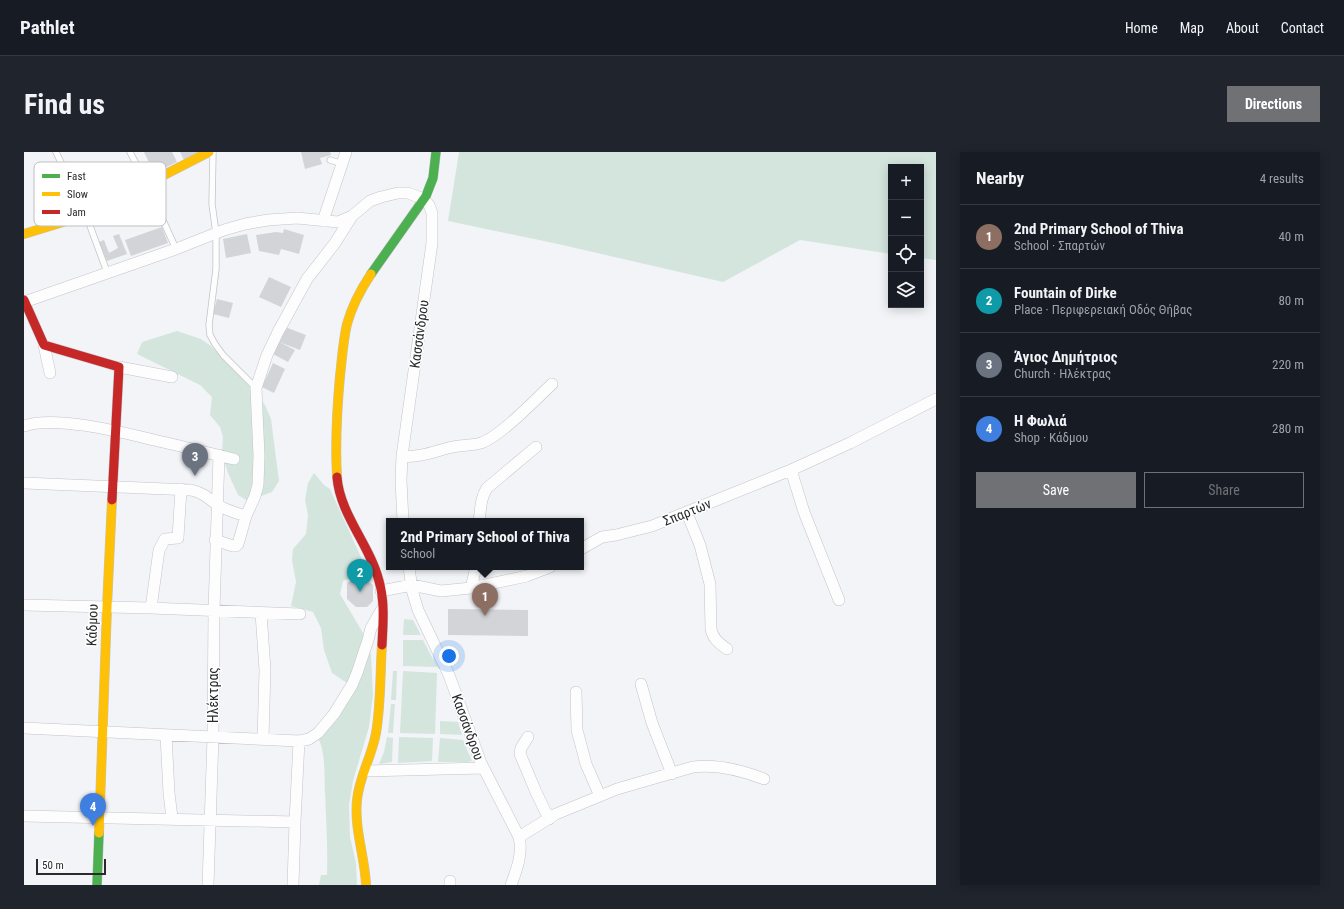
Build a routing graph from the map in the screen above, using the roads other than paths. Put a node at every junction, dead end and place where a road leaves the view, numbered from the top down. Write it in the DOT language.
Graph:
graph roads {
  1 [pos="56,152"];
  2 [pos="130,152"];
  3 [pos="209,152"];
  4 [pos="213,152"];
  5 [pos="346,152"];
  6 [pos="436,152"];
  7 [pos="330,160"];
  8 [pos="61,162"];
  9 [pos="135,162"];
  10 [pos="343,164"];
  11 [pos="166,175"];
  12 [pos="424,199"];
  13 [pos="352,216"];
  14 [pos="323,221"];
  15 [pos="50,226"];
  16 [pos="90,226"];
  17 [pos="166,226"];
  18 [pos="216,233"];
  19 [pos="24,234"];
  20 [pos="176,249"];
  21 [pos="107,272"];
  22 [pos="24,302"];
  23 [pos="44,345"];
  24 [pos="119,367"];
  25 [pos="50,373"];
  26 [pos="172,376"];
  27 [pos="552,384"];
  28 [pos="256,388"];
  29 [pos="936,399"];
  30 [pos="24,426"];
  31 [pos="116,431"];
  32 [pos="536,447"];
  33 [pos="219,455"];
  34 [pos="402,456"];
  35 [pos="234,459"];
  36 [pos="791,470"];
  37 [pos="24,483"];
  38 [pos="112,487"];
  39 [pos="181,489"];
  40 [pos="217,504"];
  41 [pos="687,512"];
  42 [pos="246,516"];
  43 [pos="403,518"];
  44 [pos="479,518"];
  45 [pos="215,540"];
  46 [pos="584,546"];
  47 [pos="410,570"];
  48 [pos="475,570"];
  49 [pos="542,570"];
  50 [pos="412,585"];
  51 [pos="470,588"];
  52 [pos="382,591"];
  53 [pos="839,600"];
  54 [pos="24,605"];
  55 [pos="107,608"];
  56 [pos="152,608"];
  57 [pos="383,608"];
  58 [pos="214,610"];
  59 [pos="261,613"];
  60 [pos="300,614"];
  61 [pos="727,649"];
  62 [pos="641,684"];
  63 [pos="576,692"];
  64 [pos="24,728"];
  65 [pos="102,732"];
  66 [pos="166,735"];
  67 [pos="213,737"];
  68 [pos="528,737"];
  69 [pos="262,739"];
  70 [pos="299,741"];
  71 [pos="484,768"];
  72 [pos="366,771"];
  73 [pos="672,774"];
  74 [pos="764,779"];
  75 [pos="600,796"];
  76 [pos="24,816"];
  77 [pos="99,817"];
  78 [pos="172,818"];
  79 [pos="210,819"];
  80 [pos="549,819"];
  81 [pos="295,822"];
  82 [pos="519,837"];
  83 [pos="97,885"];
  84 [pos="208,885"];
  85 [pos="293,885"];
  86 [pos="366,885"];
  87 [pos="511,885"];
  1 -- 8 [label="lane"];
  2 -- 9 [label="lane"];
  3 -- 11 [label="main road"];
  4 -- 18 [label="lane"];
  5 -- 10 [label="street"];
  6 -- 12 [label="main road"];
  7 -- 10 [label="lane"];
  10 -- 14 [label="street"];
  12 -- 13 [label="street"];
  12 -- 34 [label="street, Κασσάνδρου"];
  12 -- 52 [label="main road"];
  13 -- 14 [label="street"];
  13 -- 28 [label="street"];
  14 -- 18 [label="street"];
  15 -- 19 [label="main road"];
  16 -- 21 [label="lane"];
  17 -- 20 [label="lane"];
  18 -- 20 [label="street"];
  18 -- 28 [label="lane"];
  20 -- 21 [label="street"];
  21 -- 22 [label="street"];
  22 -- 23 [label="main road"];
  23 -- 24 [label="main road"];
  23 -- 25 [label="street"];
  24 -- 26 [label="street"];
  24 -- 31 [label="main road, Κάδμου"];
  27 -- 34 [label="street"];
  28 -- 42 [label="street"];
  29 -- 36 [label="street, Σπαρτών"];
  30 -- 31 [label="street"];
  31 -- 33 [label="street"];
  31 -- 38 [label="main road, Κάδμου"];
  32 -- 44 [label="street"];
  33 -- 35 [label="street"];
  33 -- 40 [label="street, Ηλέκτρας"];
  34 -- 43 [label="street, Κασσάνδρου"];
  36 -- 41 [label="street, Σπαρτών"];
  36 -- 53 [label="street"];
  37 -- 38 [label="street"];
  38 -- 39 [label="street"];
  38 -- 55 [label="main road, Κάδμου"];
  39 -- 40 [label="street"];
  39 -- 56 [label="street"];
  40 -- 42 [label="street"];
  40 -- 45 [label="street, Ηλέκτρας"];
  41 -- 46 [label="street, Σπαρτών"];
  41 -- 61 [label="street"];
  42 -- 45 [label="street"];
  45 -- 58 [label="street, Ηλέκτρας"];
  47 -- 50 [label="street, Κασσάνδρου"];
  48 -- 51 [label="street"];
  49 -- 51 [label="street"];
  50 -- 51 [label="street"];
  50 -- 52 [label="street"];
  50 -- 71 [label="street, Κασσάνδρου"];
  52 -- 57 [label="main road"];
  54 -- 55 [label="street"];
  55 -- 56 [label="street"];
  55 -- 65 [label="main road, Κάδμου"];
  56 -- 58 [label="street"];
  57 -- 70 [label="street"];
  57 -- 72 [label="main road"];
  58 -- 59 [label="street"];
  58 -- 67 [label="street, Ηλέκτρας"];
  59 -- 60 [label="street"];
  59 -- 69 [label="street"];
  62 -- 73 [label="street"];
  63 -- 75 [label="street"];
  64 -- 65 [label="street"];
  65 -- 66 [label="street"];
  65 -- 77 [label="main road, Κάδμου"];
  66 -- 67 [label="street"];
  66 -- 78 [label="street"];
  67 -- 69 [label="street"];
  67 -- 79 [label="street, Ηλέκτρας"];
  68 -- 80 [label="street"];
  69 -- 70 [label="street"];
  70 -- 81 [label="street"];
  71 -- 72 [label="street"];
  71 -- 82 [label="street, Κασσάνδρου"];
  72 -- 86 [label="main road"];
  73 -- 74 [label="street"];
  73 -- 75 [label="street"];
  75 -- 80 [label="street"];
  76 -- 77 [label="street"];
  77 -- 78 [label="street"];
  77 -- 83 [label="main road, Κάδμου"];
  78 -- 79 [label="street"];
  79 -- 81 [label="street"];
  79 -- 84 [label="street, Ηλέκτρας"];
  80 -- 82 [label="street"];
  81 -- 85 [label="street"];
  82 -- 87 [label="street, Κασσάνδρου"];
}
